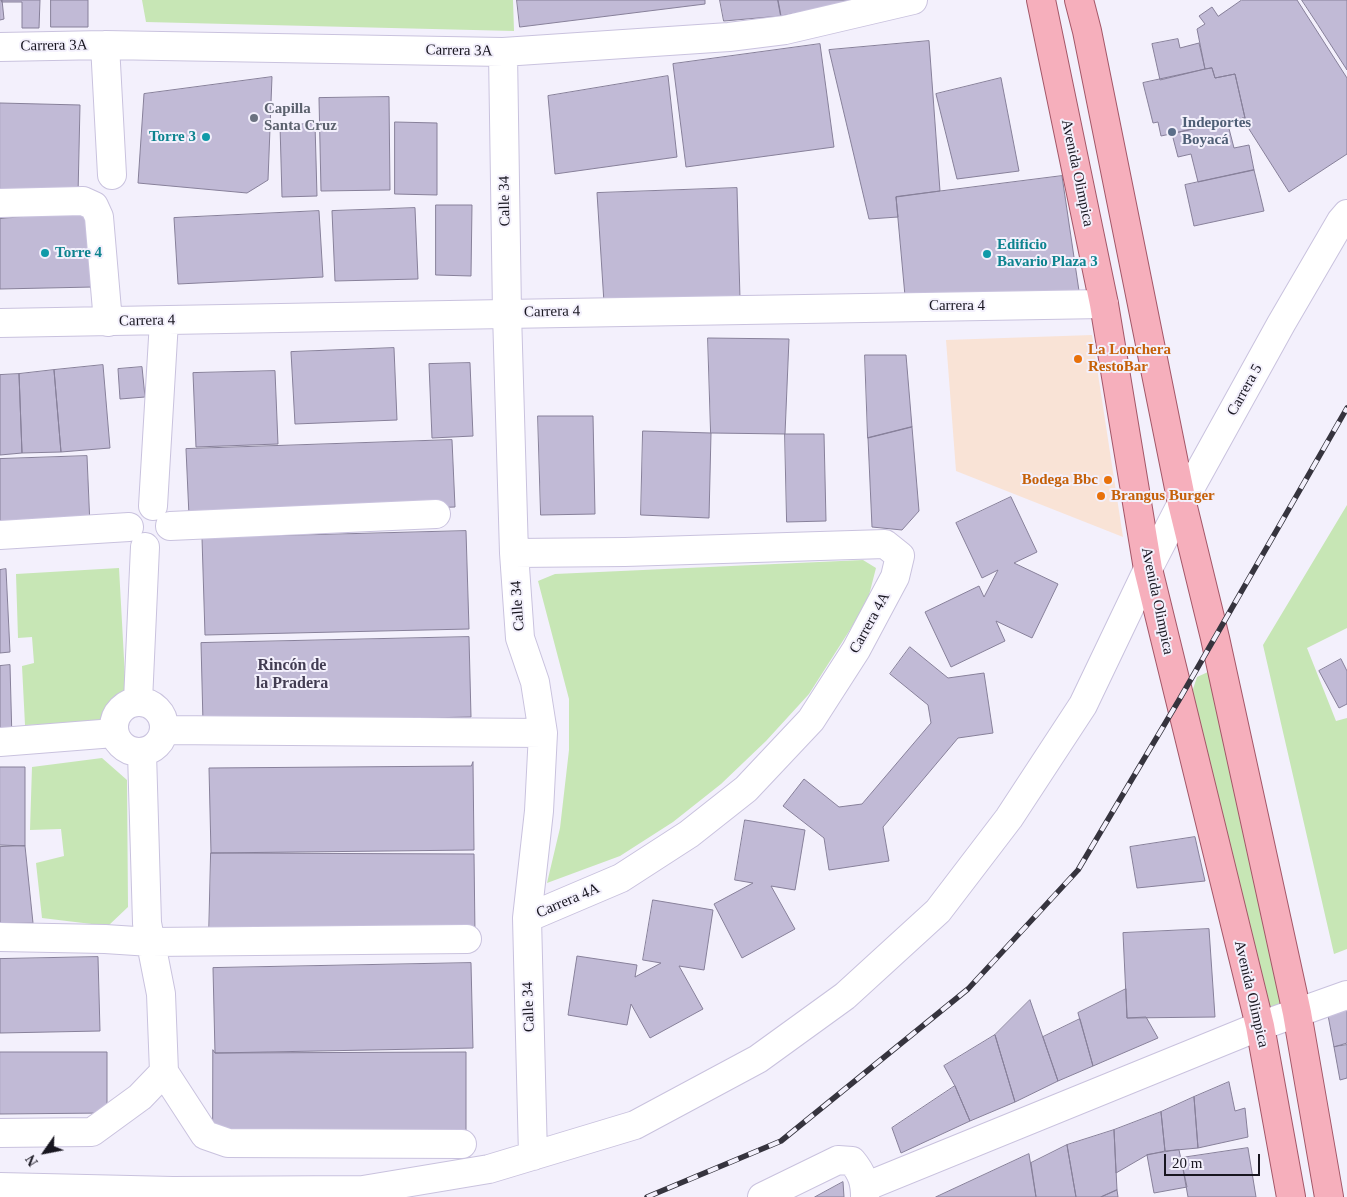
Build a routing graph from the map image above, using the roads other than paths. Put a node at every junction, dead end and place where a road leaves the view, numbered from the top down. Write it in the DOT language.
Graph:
graph roads {
  1 [pos="913,0"];
  2 [pos="1041,0"];
  3 [pos="1079,0"];
  4 [pos="105,45"];
  5 [pos="0,47"];
  6 [pos="503,52"];
  7 [pos="112,175"];
  8 [pos="0,203"];
  9 [pos="1347,214"];
  10 [pos="1104,304"];
  11 [pos="507,313"];
  12 [pos="164,321"];
  13 [pos="108,322"];
  14 [pos="0,323"];
  15 [pos="1182,503"];
  16 [pos="436,514"];
  17 [pos="162,516"];
  18 [pos="0,535"];
  19 [pos="137,537"];
  20 [pos="514,553"];
  21 [pos="1148,569"];
  22 [pos="138,701"];
  23 [pos="164,730"];
  24 [pos="114,733"];
  25 [pos="543,733"];
  26 [pos="0,742"];
  27 [pos="142,753"];
  28 [pos="527,918"];
  29 [pos="0,937"];
  30 [pos="467,939"];
  31 [pos="151,942"];
  32 [pos="1347,995"];
  33 [pos="1297,1013"];
  34 [pos="1260,1026"];
  35 [pos="164,1072"];
  36 [pos="0,1133"];
  37 [pos="462,1144"];
  38 [pos="533,1156"];
  39 [pos="0,1186"];
  40 [pos="865,1192"];
  41 [pos="762,1197"];
  42 [pos="1291,1197"];
  43 [pos="1330,1197"];
  1 -- 6 [label="street, Carrera 3A"];
  2 -- 10 [label="main road, Avenida Olimpica"];
  3 -- 15 [label="main road"];
  4 -- 5 [label="street, Carrera 3A"];
  4 -- 6 [label="street, Carrera 3A"];
  4 -- 7 [label="street"];
  6 -- 11 [label="street, Calle 34"];
  8 -- 13 [label="street"];
  9 -- 15 [label="street, Carrera 5"];
  10 -- 11 [label="street, Carrera 4"];
  10 -- 21 [label="main road, Avenida Olimpica"];
  11 -- 12 [label="street, Carrera 4"];
  11 -- 20 [label="street, Calle 34"];
  12 -- 13 [label="street, Carrera 4"];
  12 -- 17 [label="street"];
  13 -- 14 [label="street, Carrera 4"];
  15 -- 21 [label="street, Carrera 5"];
  15 -- 33 [label="main road"];
  16 -- 17 [label="street"];
  17 -- 19 [label="street"];
  17 -- 19 [label="street"];
  18 -- 19 [label="street"];
  19 -- 22 [label="street"];
  20 -- 25 [label="street, Calle 34"];
  20 -- 28 [label="street, Carrera 4A"];
  21 -- 34 [label="main road, Avenida Olimpica"];
  21 -- 38 [label="street, Carrera 5"];
  22 -- 23 [label="street"];
  22 -- 24 [label="street"];
  23 -- 25 [label="street"];
  23 -- 27 [label="street"];
  24 -- 26 [label="street"];
  24 -- 27 [label="street"];
  25 -- 28 [label="street, Calle 34"];
  27 -- 31 [label="street"];
  28 -- 38 [label="street, Calle 34"];
  29 -- 31 [label="street"];
  30 -- 31 [label="street"];
  31 -- 35 [label="street"];
  32 -- 33 [label="street"];
  33 -- 34 [label="street"];
  33 -- 43 [label="main road"];
  34 -- 40 [label="street"];
  34 -- 42 [label="main road, Avenida Olimpica"];
  35 -- 36 [label="street"];
  35 -- 37 [label="street"];
  38 -- 39 [label="street, Carrera 5"];
  40 -- 41 [label="street"];
}
